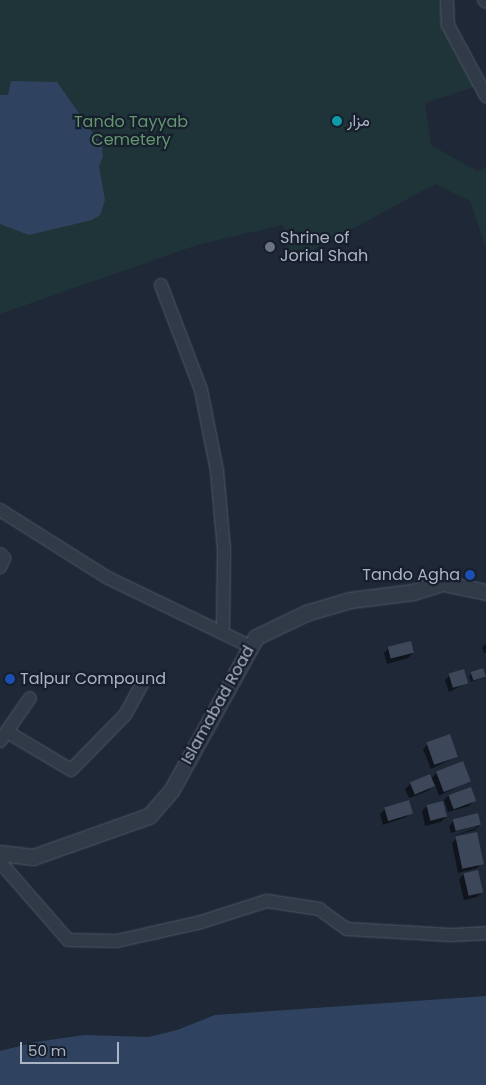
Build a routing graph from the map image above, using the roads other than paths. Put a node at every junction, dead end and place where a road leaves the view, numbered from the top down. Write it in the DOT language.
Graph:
graph roads {
  1 [pos="447,0"];
  2 [pos="486,96"];
  3 [pos="161,284"];
  4 [pos="0,510"];
  5 [pos="0,554"];
  6 [pos="0,567"];
  7 [pos="486,592"];
  8 [pos="223,633"];
  9 [pos="249,646"];
  10 [pos="144,681"];
  11 [pos="30,698"];
  12 [pos="4,737"];
  13 [pos="0,853"];
  14 [pos="0,862"];
  15 [pos="486,933"];
  1 -- 2 [label="street"];
  3 -- 8 [label="street"];
  4 -- 8 [label="street"];
  5 -- 6 [label="street"];
  7 -- 9 [label="street, Islamabad Road"];
  8 -- 9 [label="street"];
  9 -- 13 [label="street, Islamabad Road"];
  10 -- 12 [label="street"];
  11 -- 12 [label="street"];
  14 -- 15 [label="street"];
}
